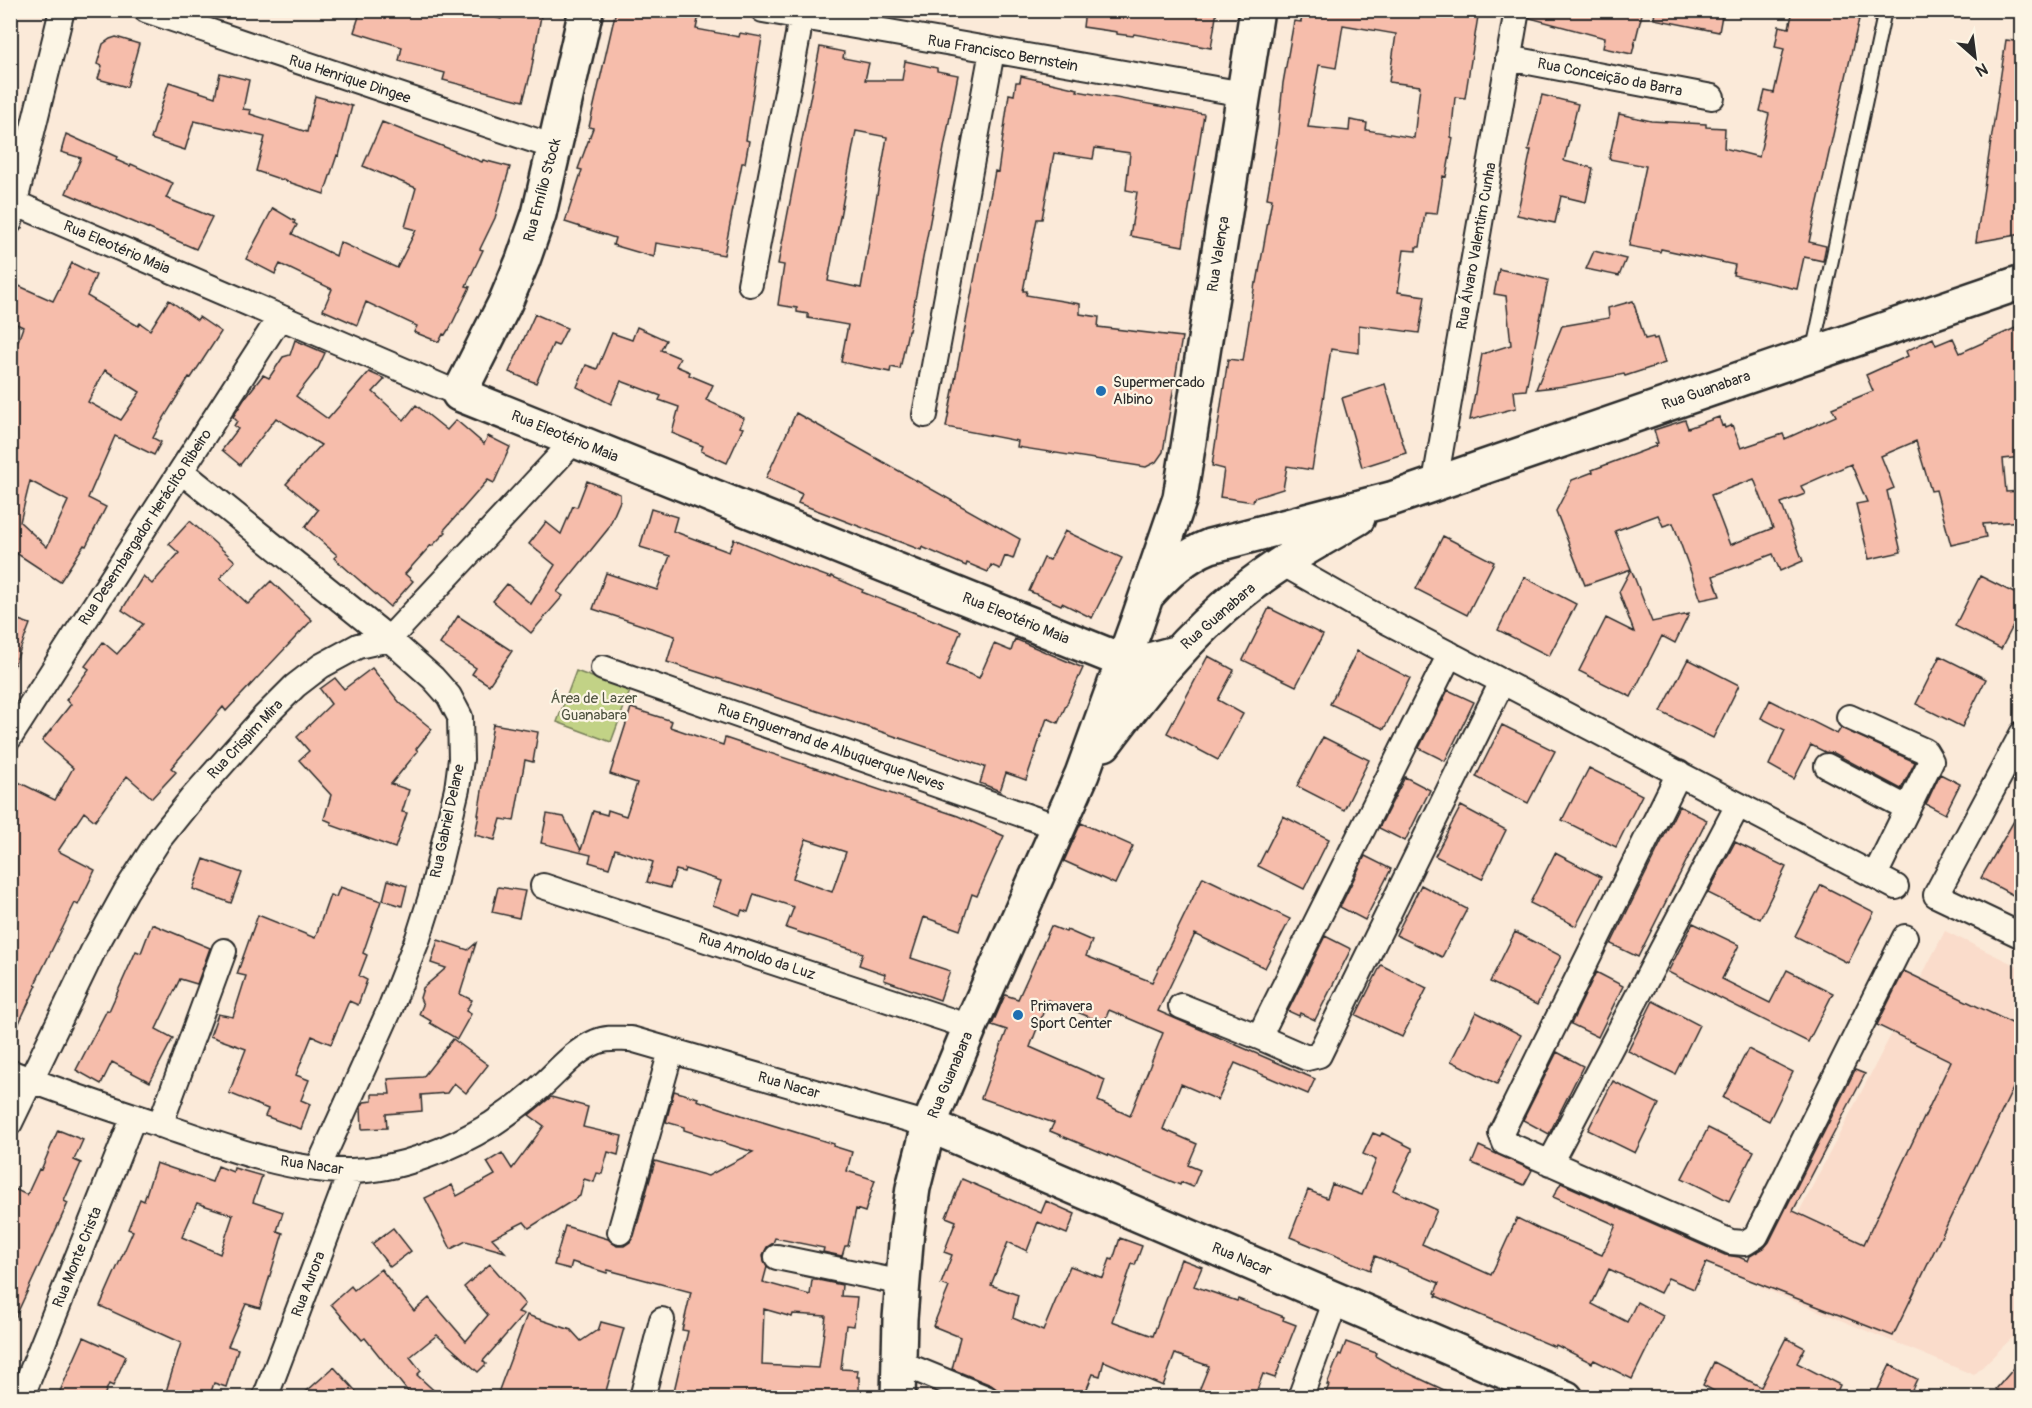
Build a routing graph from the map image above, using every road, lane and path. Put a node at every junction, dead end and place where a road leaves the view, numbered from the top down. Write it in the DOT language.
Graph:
graph roads {
  1 [pos="62,10"];
  2 [pos="146,10"];
  3 [pos="585,10"];
  4 [pos="763,10"];
  5 [pos="1257,10"];
  6 [pos="1516,10"];
  7 [pos="1885,10"];
  8 [pos="800,17"];
  9 [pos="992,51"];
  10 [pos="1508,58"];
  11 [pos="1244,94"];
  12 [pos="1712,97"];
  13 [pos="554,147"];
  14 [pos="12,209"];
  15 [pos="2022,282"];
  16 [pos="750,284"];
  17 [pos="280,317"];
  18 [pos="1812,354"];
  19 [pos="459,394"];
  20 [pos="925,416"];
  21 [pos="575,440"];
  22 [pos="181,471"];
  23 [pos="1435,482"];
  24 [pos="1180,498"];
  25 [pos="1391,499"];
  26 [pos="1210,546"];
  27 [pos="1282,563"];
  28 [pos="1242,592"];
  29 [pos="1142,610"];
  30 [pos="389,639"];
  31 [pos="1176,653"];
  32 [pos="1450,654"];
  33 [pos="1123,661"];
  34 [pos="603,668"];
  35 [pos="1502,681"];
  36 [pos="1849,717"];
  37 [pos="12,732"];
  38 [pos="2022,734"];
  39 [pos="1827,766"];
  40 [pos="1679,773"];
  41 [pos="1082,774"];
  42 [pos="1738,805"];
  43 [pos="1907,808"];
  44 [pos="1058,827"];
  45 [pos="1875,875"];
  46 [pos="543,886"];
  47 [pos="1896,887"];
  48 [pos="2022,936"];
  49 [pos="1905,938"];
  50 [pos="224,951"];
  51 [pos="1181,1006"];
  52 [pos="970,1027"];
  53 [pos="1259,1036"];
  54 [pos="671,1051"];
  55 [pos="21,1076"];
  56 [pos="134,1116"];
  57 [pos="10,1123"];
  58 [pos="160,1125"];
  59 [pos="929,1125"];
  60 [pos="1550,1163"];
  61 [pos="318,1168"];
  62 [pos="351,1171"];
  63 [pos="620,1232"];
  64 [pos="777,1257"];
  65 [pos="903,1283"];
  66 [pos="1336,1300"];
  67 [pos="662,1320"];
  68 [pos="898,1362"];
  69 [pos="1528,1390"];
  70 [pos="21,1398"];
  71 [pos="265,1398"];
  72 [pos="642,1398"];
  73 [pos="898,1398"];
  74 [pos="986,1398"];
  75 [pos="1300,1398"];
  76 [pos="1566,1398"];
  1 -- 14 [label="street"];
  2 -- 13 [label="street, Rua Henrique Dingee"];
  3 -- 13 [label="main road, Rua Emílio Stock"];
  4 -- 8 [label="street, Rua Francisco Bernstein"];
  5 -- 11 [label="main road, Rua Valença"];
  6 -- 10 [label="street, Rua Álvaro Valentim Cunha"];
  7 -- 18 [label="lane"];
  8 -- 9 [label="street, Rua Francisco Bernstein"];
  8 -- 16 [label="street"];
  9 -- 11 [label="street, Rua Francisco Bernstein"];
  9 -- 20 [label="street"];
  10 -- 12 [label="street, Rua Conceição da Barra"];
  10 -- 23 [label="street, Rua Álvaro Valentim Cunha"];
  11 -- 24 [label="main road, Rua Valença"];
  13 -- 19 [label="main road, Rua Emílio Stock"];
  14 -- 17 [label="street, Rua Eleotério Maia"];
  15 -- 18 [label="main road, Rua Guanabara"];
  17 -- 19 [label="street, Rua Eleotério Maia"];
  17 -- 22 [label="street, Rua Desembargador Heráclito Ribeiro"];
  18 -- 23 [label="main road, Rua Guanabara"];
  19 -- 21 [label="main road, Rua Eleotério Maia"];
  21 -- 30 [label="street"];
  21 -- 33 [label="main road, Rua Eleotério Maia"];
  22 -- 30 [label="street, Rua Gabriel Delane"];
  22 -- 37 [label="street, Rua Desembargador Heráclito Ribeiro"];
  23 -- 25 [label="main road, Rua Guanabara"];
  24 -- 26 [label="main road"];
  24 -- 29 [label="main road, Rua Valença"];
  25 -- 26 [label="main road, Rua Guanabara"];
  25 -- 27 [label="main road, Rua Guanabara"];
  26 -- 27 [label="main road"];
  26 -- 28 [label="main road"];
  26 -- 29 [label="main road, Rua Guanabara"];
  27 -- 28 [label="main road, Rua Guanabara"];
  27 -- 32 [label="street"];
  28 -- 31 [label="main road, Rua Guanabara"];
  29 -- 31 [label="main road"];
  29 -- 33 [label="main road, Rua Guanabara"];
  30 -- 55 [label="street, Rua Crispim Mira"];
  30 -- 61 [label="street, Rua Gabriel Delane"];
  31 -- 33 [label="main road"];
  31 -- 41 [label="main road, Rua Guanabara"];
  32 -- 35 [label="street"];
  32 -- 53 [label="street"];
  33 -- 41 [label="main road, Rua Guanabara"];
  34 -- 44 [label="street, Rua Enguerrand de Albuquerque Neves"];
  35 -- 40 [label="street"];
  35 -- 53 [label="street"];
  36 -- 43 [label="street"];
  38 -- 48 [label="street"];
  39 -- 43 [label="street"];
  40 -- 42 [label="street"];
  40 -- 60 [label="street"];
  41 -- 44 [label="main road, Rua Guanabara"];
  42 -- 45 [label="street"];
  42 -- 60 [label="street"];
  43 -- 45 [label="street"];
  44 -- 52 [label="main road, Rua Guanabara"];
  45 -- 47 [label="street"];
  46 -- 52 [label="street, Rua Arnoldo da Luz"];
  49 -- 60 [label="street"];
  50 -- 58 [label="street"];
  51 -- 53 [label="street"];
  52 -- 59 [label="main road, Rua Guanabara"];
  54 -- 59 [label="street, Rua Nacar"];
  54 -- 62 [label="street, Rua Nacar"];
  54 -- 63 [label="street"];
  55 -- 56 [label="street, Rua Nacar"];
  55 -- 57 [label="street, Rua Crispim Mira"];
  56 -- 58 [label="street, Rua Nacar"];
  56 -- 70 [label="street, Rua Monte Crista"];
  58 -- 61 [label="street, Rua Nacar"];
  59 -- 65 [label="main road, Rua Guanabara"];
  59 -- 66 [label="main road, Rua Nacar"];
  61 -- 62 [label="street, Rua Nacar"];
  62 -- 71 [label="street, Rua Aurora"];
  64 -- 65 [label="street"];
  65 -- 68 [label="main road, Rua Guanabara"];
  66 -- 69 [label="main road, Rua Nacar"];
  66 -- 75 [label="street"];
  67 -- 72 [label="street"];
  68 -- 73 [label="main road, Rua Guanabara"];
  68 -- 74 [label="street"];
  69 -- 76 [label="main road, Rua Nacar"];
}
